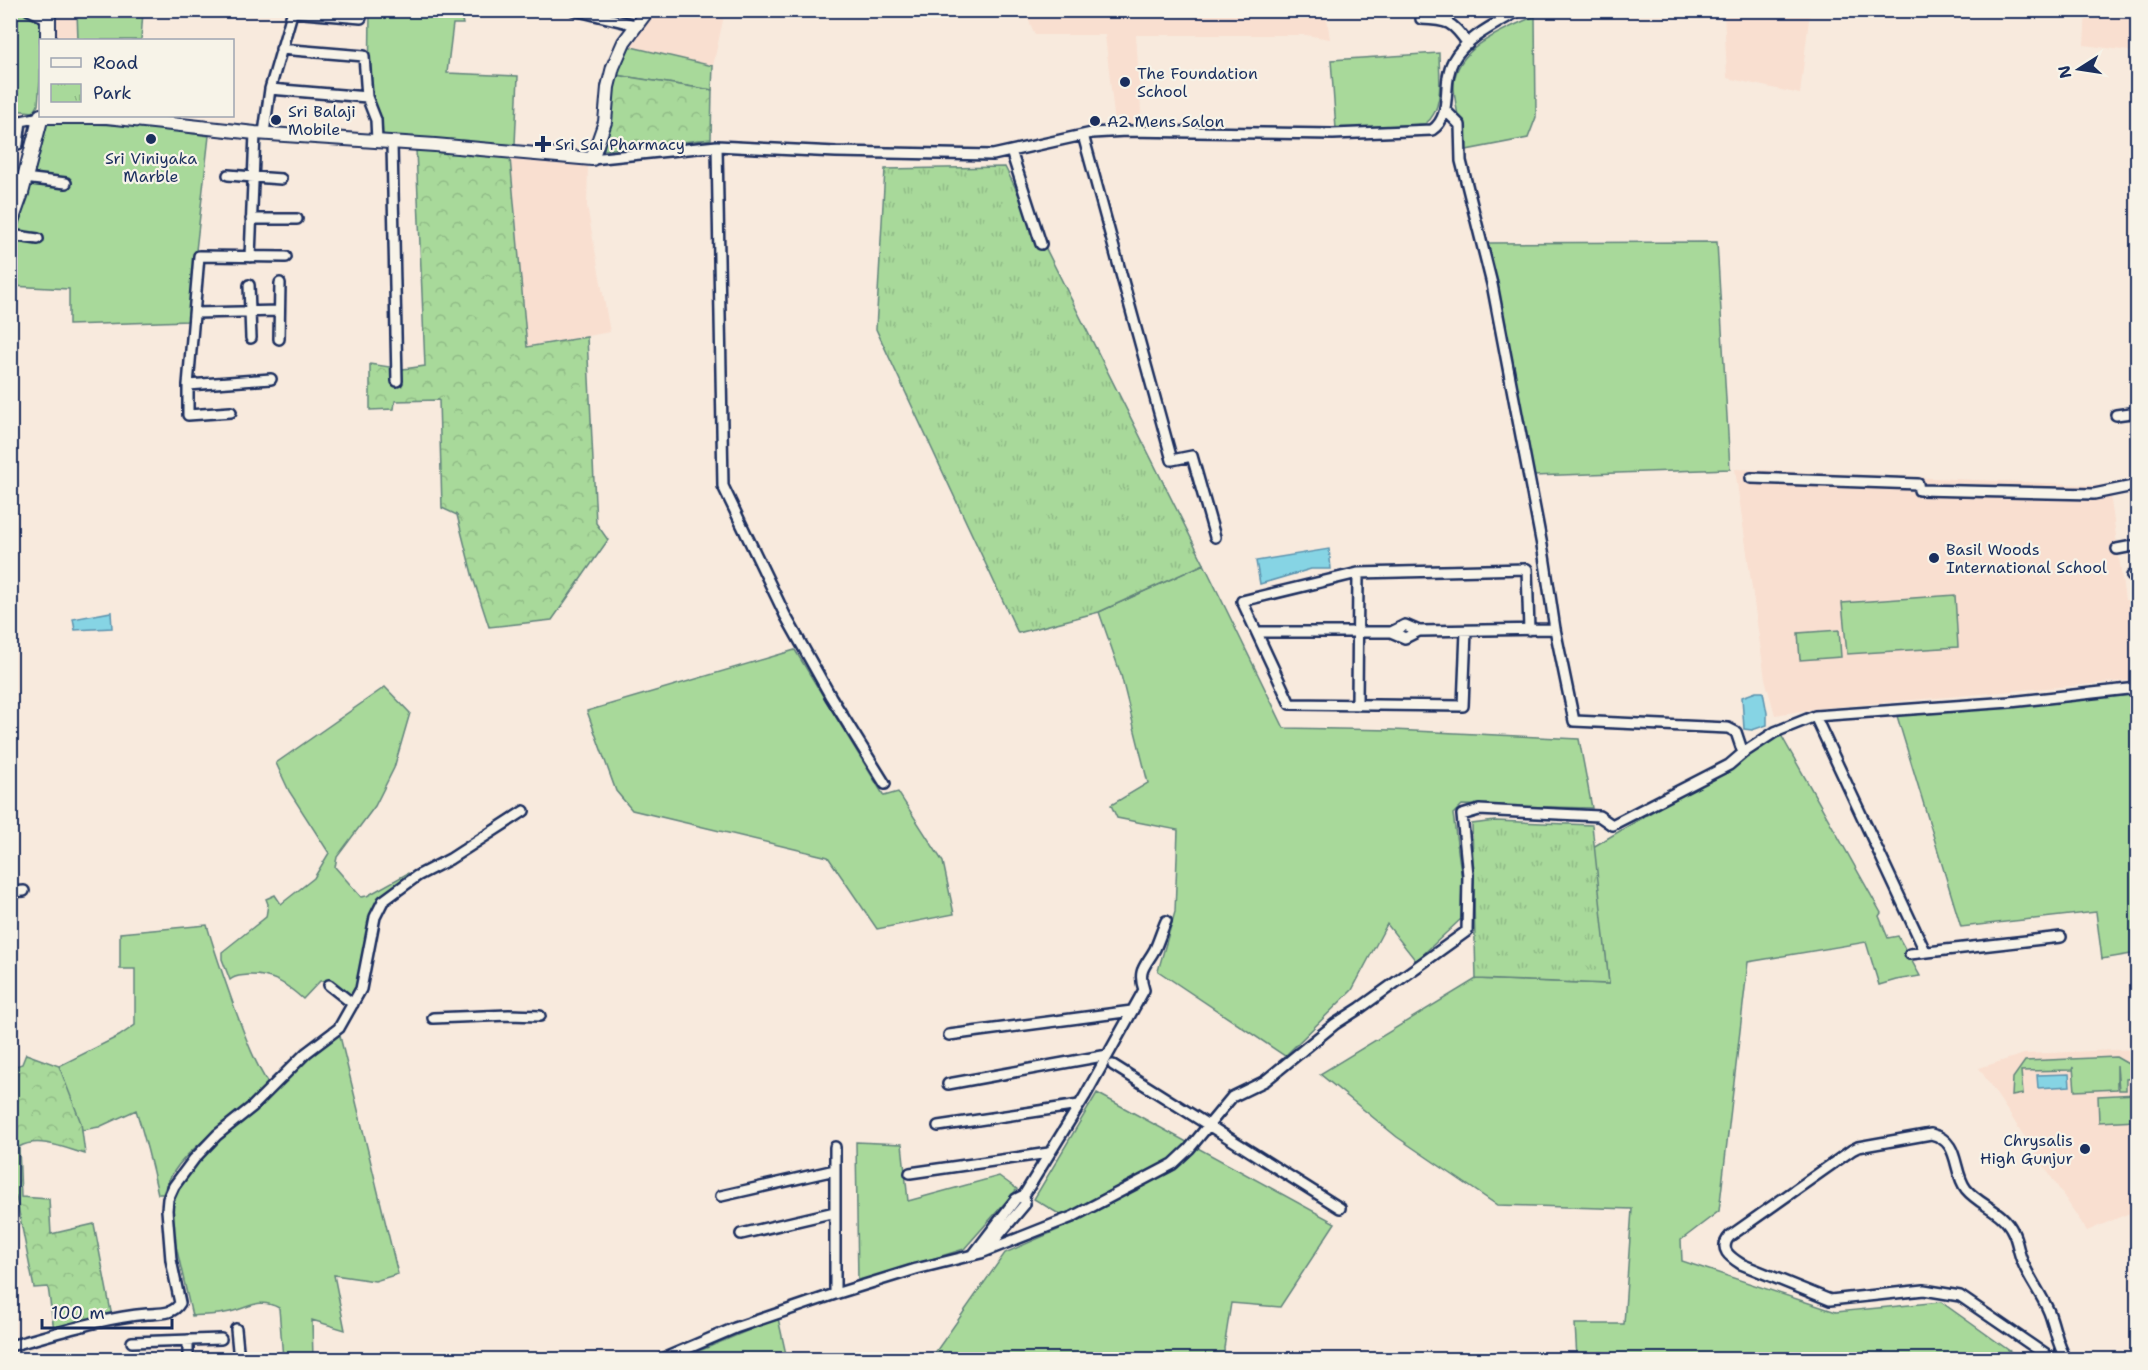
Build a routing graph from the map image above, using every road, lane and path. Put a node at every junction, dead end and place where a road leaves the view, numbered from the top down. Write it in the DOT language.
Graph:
graph roads {
  1 [pos="29,10"];
  2 [pos="574,10"];
  3 [pos="648,10"];
  4 [pos="1520,10"];
  5 [pos="292,11"];
  6 [pos="48,15"];
  7 [pos="361,18"];
  8 [pos="1421,19"];
  9 [pos="636,26"];
  10 [pos="48,39"];
  11 [pos="1467,44"];
  12 [pos="281,48"];
  13 [pos="270,89"];
  14 [pos="367,98"];
  15 [pos="1445,110"];
  16 [pos="39,116"];
  17 [pos="41,117"];
  18 [pos="107,117"];
  19 [pos="10,120"];
  20 [pos="21,121"];
  21 [pos="260,133"];
  22 [pos="1083,135"];
  23 [pos="377,141"];
  24 [pos="10,144"];
  25 [pos="392,144"];
  26 [pos="717,146"];
  27 [pos="1011,151"];
  28 [pos="591,159"];
  29 [pos="228,175"];
  30 [pos="24,178"];
  31 [pos="253,178"];
  32 [pos="281,179"];
  33 [pos="66,183"];
  34 [pos="16,193"];
  35 [pos="251,219"];
  36 [pos="297,219"];
  37 [pos="11,223"];
  38 [pos="10,235"];
  39 [pos="38,238"];
  40 [pos="1041,244"];
  41 [pos="250,257"];
  42 [pos="286,257"];
  43 [pos="280,283"];
  44 [pos="249,285"];
  45 [pos="279,310"];
  46 [pos="250,311"];
  47 [pos="195,312"];
  48 [pos="251,339"];
  49 [pos="279,339"];
  50 [pos="270,379"];
  51 [pos="397,381"];
  52 [pos="188,386"];
  53 [pos="231,412"];
  54 [pos="2138,412"];
  55 [pos="2116,415"];
  56 [pos="1751,478"];
  57 [pos="2138,485"];
  58 [pos="1215,537"];
  59 [pos="2138,545"];
  60 [pos="2117,549"];
  61 [pos="1358,573"];
  62 [pos="1555,629"];
  63 [pos="1529,630"];
  64 [pos="1466,631"];
  65 [pos="1257,632"];
  66 [pos="1357,632"];
  67 [pos="2138,687"];
  68 [pos="1357,705"];
  69 [pos="1815,716"];
  70 [pos="1743,753"];
  71 [pos="885,784"];
  72 [pos="524,811"];
  73 [pos="24,891"];
  74 [pos="10,892"];
  75 [pos="1166,921"];
  76 [pos="2061,937"];
  77 [pos="1925,951"];
  78 [pos="1910,954"];
  79 [pos="329,986"];
  80 [pos="353,1004"];
  81 [pos="1132,1011"];
  82 [pos="540,1016"];
  83 [pos="433,1018"];
  84 [pos="949,1035"];
  85 [pos="1108,1055"];
  86 [pos="1113,1065"];
  87 [pos="948,1084"];
  88 [pos="1079,1105"];
  89 [pos="1209,1124"];
  90 [pos="938,1126"];
  91 [pos="835,1147"];
  92 [pos="1049,1153"];
  93 [pos="835,1170"];
  94 [pos="910,1173"];
  95 [pos="1024,1195"];
  96 [pos="721,1196"];
  97 [pos="1340,1208"];
  98 [pos="835,1212"];
  99 [pos="741,1234"];
  100 [pos="986,1250"];
  101 [pos="973,1255"];
  102 [pos="834,1294"];
  103 [pos="236,1329"];
  104 [pos="221,1339"];
  105 [pos="188,1340"];
  106 [pos="132,1342"];
  107 [pos="10,1346"];
  108 [pos="188,1359"];
  109 [pos="238,1359"];
  110 [pos="660,1359"];
  111 [pos="2066,1359"];
  1 -- 6 [label="street"];
  2 -- 9 [label="street"];
  3 -- 9 [label="street"];
  4 -- 11 [label="street"];
  5 -- 7 [label="street"];
  5 -- 12 [label="street"];
  6 -- 10 [label="main road"];
  8 -- 11 [label="street"];
  9 -- 28 [label="street"];
  11 -- 15 [label="street"];
  12 -- 13 [label="street"];
  12 -- 14 [label="street"];
  13 -- 14 [label="street"];
  13 -- 21 [label="street"];
  14 -- 23 [label="street"];
  15 -- 22 [label="street"];
  15 -- 62 [label="street"];
  16 -- 20 [label="street"];
  17 -- 30 [label="main road"];
  18 -- 21 [label="street"];
  19 -- 20 [label="street"];
  20 -- 24 [label="street"];
  21 -- 23 [label="street"];
  21 -- 31 [label="street"];
  22 -- 27 [label="street"];
  22 -- 58 [label="street"];
  23 -- 25 [label="street"];
  25 -- 28 [label="street"];
  25 -- 51 [label="street"];
  26 -- 27 [label="street"];
  26 -- 28 [label="street"];
  26 -- 71 [label="street"];
  27 -- 40 [label="street"];
  29 -- 31 [label="street"];
  30 -- 33 [label="street"];
  30 -- 34 [label="main road"];
  31 -- 32 [label="street"];
  31 -- 35 [label="street"];
  34 -- 37 [label="main road"];
  35 -- 36 [label="street"];
  35 -- 41 [label="street"];
  38 -- 39 [label="street"];
  41 -- 42 [label="street"];
  41 -- 47 [label="street"];
  43 -- 45 [label="street"];
  44 -- 46 [label="street"];
  45 -- 46 [label="street"];
  45 -- 49 [label="street"];
  46 -- 47 [label="street"];
  46 -- 48 [label="street"];
  47 -- 52 [label="street"];
  50 -- 52 [label="street"];
  52 -- 53 [label="street"];
  54 -- 55 [label="street"];
  56 -- 57 [label="street"];
  59 -- 60 [label="street"];
  61 -- 63 [label="street"];
  61 -- 65 [label="street"];
  61 -- 66 [label="street"];
  62 -- 63 [label="street"];
  62 -- 70 [label="street"];
  63 -- 64 [label="street"];
  64 -- 66 [label="street"];
  64 -- 68 [label="street"];
  65 -- 66 [label="street"];
  65 -- 68 [label="street"];
  66 -- 68 [label="street"];
  67 -- 69 [label="street"];
  69 -- 70 [label="street"];
  69 -- 77 [label="street"];
  70 -- 89 [label="street"];
  72 -- 80 [label="street"];
  73 -- 74 [label="street"];
  75 -- 81 [label="street"];
  76 -- 77 [label="street"];
  77 -- 78 [label="street"];
  79 -- 80 [label="street"];
  80 -- 107 [label="street"];
  81 -- 84 [label="street"];
  81 -- 85 [label="street"];
  82 -- 83 [label="street"];
  85 -- 87 [label="street"];
  85 -- 88 [label="street"];
  86 -- 89 [label="street"];
  88 -- 90 [label="street"];
  88 -- 92 [label="street"];
  89 -- 97 [label="street"];
  89 -- 100 [label="street"];
  91 -- 93 [label="street"];
  92 -- 94 [label="street"];
  92 -- 95 [label="street"];
  93 -- 96 [label="street"];
  93 -- 98 [label="street"];
  95 -- 100 [label="street"];
  95 -- 101 [label="street"];
  98 -- 99 [label="street"];
  98 -- 102 [label="street"];
  100 -- 101 [label="street"];
  101 -- 102 [label="street"];
  102 -- 110 [label="street"];
  103 -- 109 [label="street"];
  104 -- 105 [label="street"];
  105 -- 106 [label="street"];
  105 -- 108 [label="street"];
  111 -- 111 [label="street"];
}
